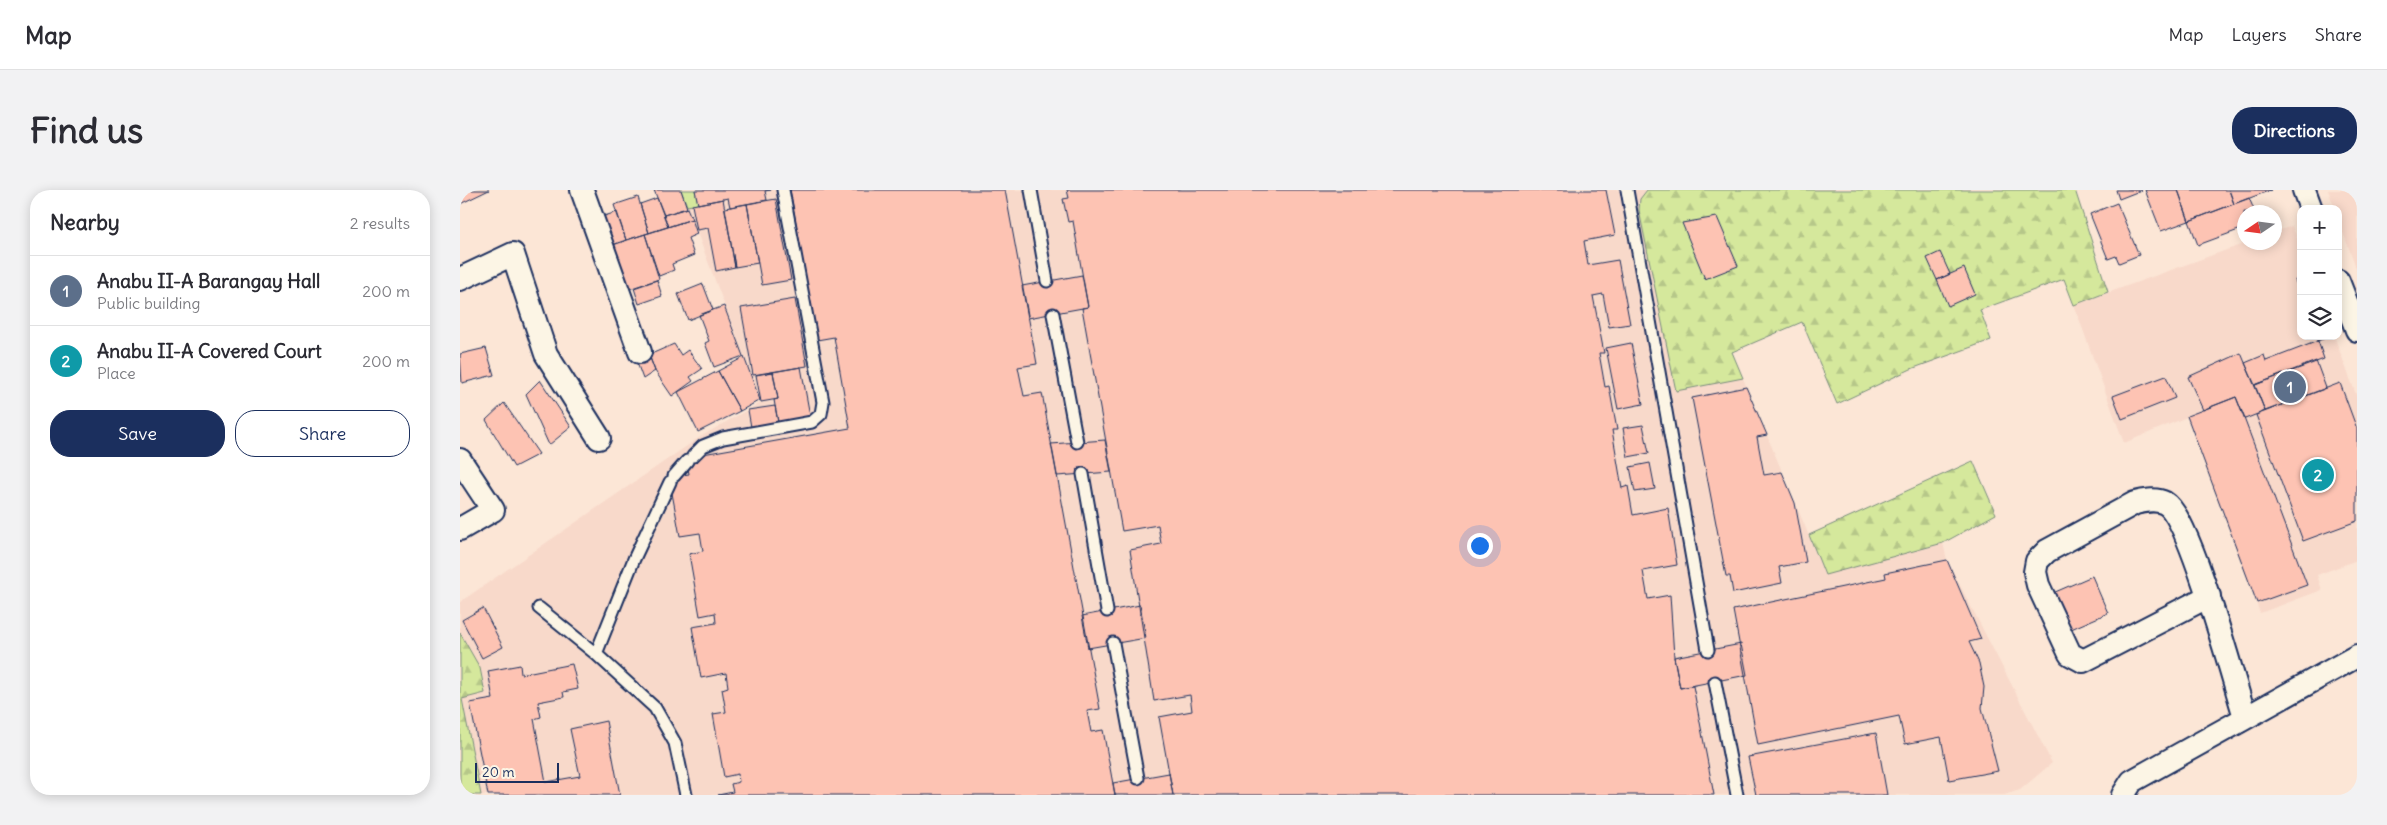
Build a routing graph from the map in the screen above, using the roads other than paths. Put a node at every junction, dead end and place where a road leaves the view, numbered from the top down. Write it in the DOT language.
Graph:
graph roads {
  1 [pos="582,190"];
  2 [pos="783,190"];
  3 [pos="1031,190"];
  4 [pos="1627,190"];
  5 [pos="2304,190"];
  6 [pos="2310,205"];
  7 [pos="460,279"];
  8 [pos="1048,282"];
  9 [pos="2342,291"];
  10 [pos="1053,314"];
  11 [pos="2357,330"];
  12 [pos="640,352"];
  13 [pos="599,438"];
  14 [pos="1077,442"];
  15 [pos="460,460"];
  16 [pos="1082,474"];
  17 [pos="460,529"];
  18 [pos="2209,596"];
  19 [pos="539,608"];
  20 [pos="1108,611"];
  21 [pos="1113,643"];
  22 [pos="1708,650"];
  23 [pos="596,654"];
  24 [pos="2357,656"];
  25 [pos="1715,682"];
  26 [pos="2244,717"];
  27 [pos="1138,778"];
  28 [pos="686,795"];
  29 [pos="1736,795"];
  30 [pos="2123,795"];
  1 -- 12 [label="street"];
  2 -- 23 [label="lane"];
  3 -- 8 [label="lane"];
  4 -- 22 [label="lane"];
  5 -- 6 [label="street"];
  7 -- 13 [label="street"];
  9 -- 11 [label="street"];
  10 -- 14 [label="lane"];
  15 -- 17 [label="street"];
  16 -- 20 [label="lane"];
  18 -- 18 [label="street"];
  18 -- 26 [label="street"];
  19 -- 23 [label="lane"];
  21 -- 27 [label="lane"];
  23 -- 28 [label="lane"];
  24 -- 26 [label="street"];
  25 -- 29 [label="lane"];
  26 -- 30 [label="street"];
}
